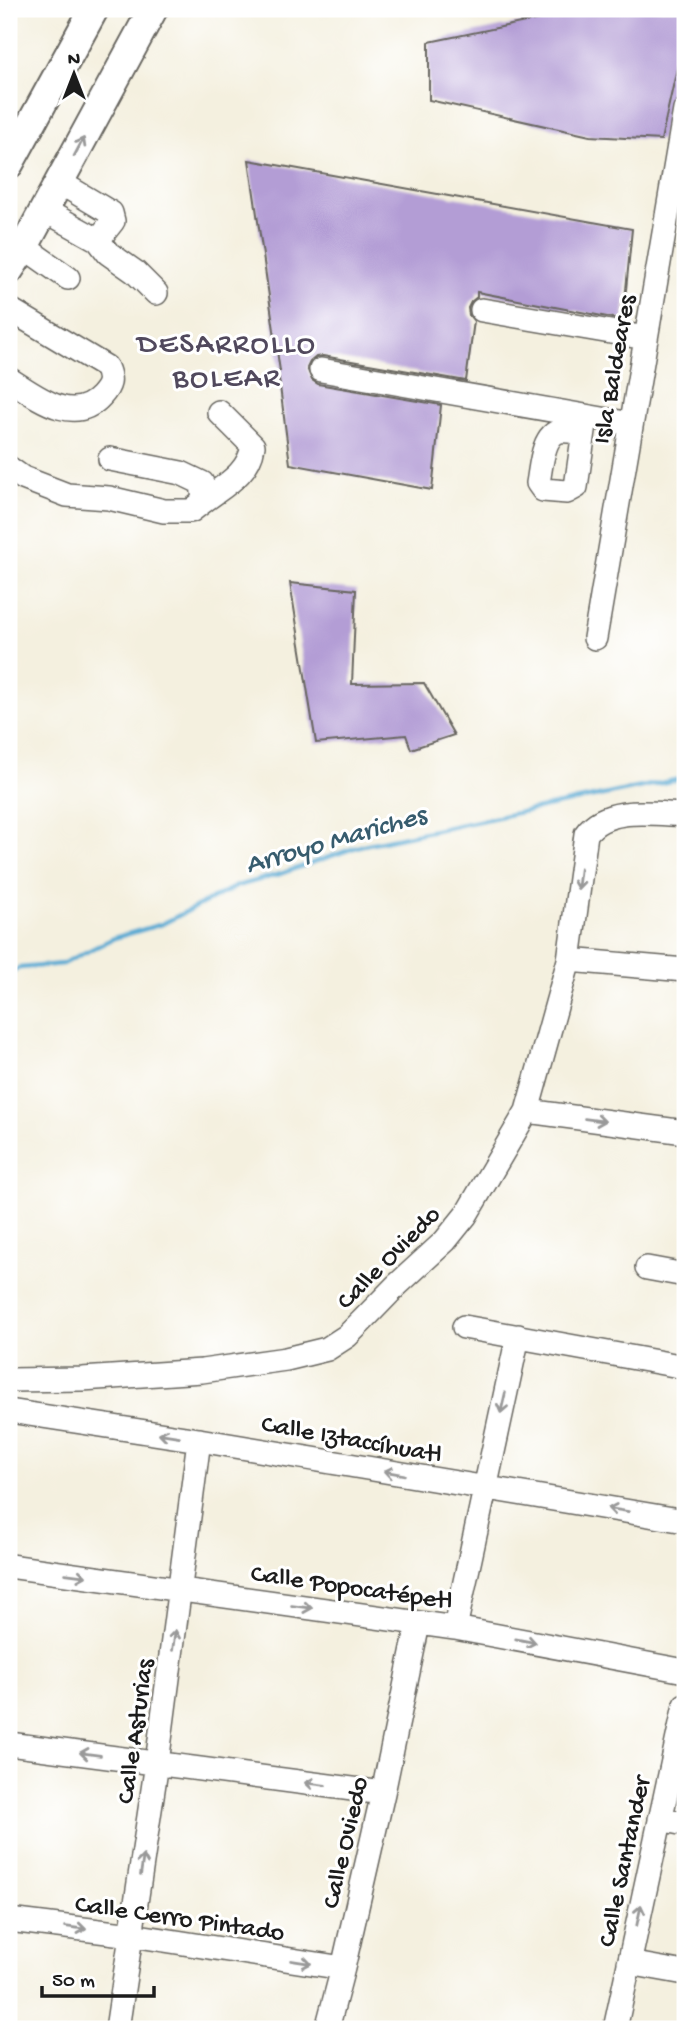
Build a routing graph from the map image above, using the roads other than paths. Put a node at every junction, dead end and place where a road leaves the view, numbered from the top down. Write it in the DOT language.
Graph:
graph roads {
  1 [pos="94,9"];
  2 [pos="153,9"];
  3 [pos="685,110"];
  4 [pos="9,164"];
  5 [pos="59,182"];
  6 [pos="44,210"];
  7 [pos="98,240"];
  8 [pos="16,258"];
  9 [pos="68,278"];
  10 [pos="156,292"];
  11 [pos="9,309"];
  12 [pos="482,310"];
  13 [pos="646,338"];
  14 [pos="321,370"];
  15 [pos="9,379"];
  16 [pos="219,412"];
  17 [pos="631,424"];
  18 [pos="110,459"];
  19 [pos="9,468"];
  20 [pos="204,501"];
  21 [pos="595,638"];
  22 [pos="685,815"];
  23 [pos="569,960"];
  24 [pos="685,970"];
  25 [pos="527,1111"];
  26 [pos="685,1132"];
  27 [pos="647,1268"];
  28 [pos="685,1275"];
  29 [pos="464,1327"];
  30 [pos="518,1336"];
  31 [pos="685,1367"];
  32 [pos="9,1380"];
  33 [pos="9,1411"];
  34 [pos="199,1440"];
  35 [pos="483,1488"];
  36 [pos="685,1521"];
  37 [pos="9,1566"];
  38 [pos="181,1589"];
  39 [pos="418,1624"];
  40 [pos="455,1628"];
  41 [pos="685,1671"];
  42 [pos="685,1705"];
  43 [pos="9,1744"];
  44 [pos="157,1763"];
  45 [pos="383,1793"];
  46 [pos="660,1819"];
  47 [pos="685,1824"];
  48 [pos="9,1920"];
  49 [pos="132,1935"];
  50 [pos="629,1963"];
  51 [pos="343,1968"];
  52 [pos="685,1973"];
  53 [pos="117,2029"];
  54 [pos="327,2029"];
  55 [pos="615,2029"];
  1 -- 4 [label="main road"];
  5 -- 2 [label="main road, one-way"];
  3 -- 13 [label="street, Isla Baldeares"];
  5 -- 6 [label="main road"];
  5 -- 7 [label="street"];
  6 -- 7 [label="street"];
  6 -- 8 [label="main road"];
  7 -- 10 [label="street"];
  8 -- 9 [label="street"];
  11 -- 15 [label="street"];
  12 -- 13 [label="street"];
  13 -- 17 [label="street, Isla Baldeares"];
  14 -- 17 [label="street"];
  16 -- 20 [label="street"];
  17 -- 21 [label="street, Isla Baldeares"];
  18 -- 20 [label="street"];
  19 -- 20 [label="street"];
  22 -- 23 [label="street, Calle Oviedo, one-way"];
  23 -- 24 [label="street"];
  23 -- 25 [label="street, Calle Oviedo"];
  25 -- 26 [label="street, one-way"];
  25 -- 32 [label="street, Calle Oviedo"];
  27 -- 28 [label="street"];
  29 -- 30 [label="street"];
  30 -- 31 [label="street"];
  30 -- 35 [label="street, one-way"];
  34 -- 33 [label="street, Calle Iztaccíhuatl, one-way"];
  35 -- 34 [label="street, Calle Iztaccíhuatl, one-way"];
  34 -- 38 [label="street, Calle Asturias"];
  36 -- 35 [label="street, Calle Iztaccíhuatl, one-way"];
  35 -- 40 [label="street"];
  37 -- 38 [label="street, Calle Popocatépetl, one-way"];
  38 -- 39 [label="street, Calle Popocatépetl, one-way"];
  44 -- 38 [label="street, Calle Asturias, one-way"];
  39 -- 40 [label="street, Calle Popocatépetl"];
  39 -- 45 [label="street, Calle Oviedo"];
  40 -- 41 [label="street, Calle Popocatépetl, one-way"];
  42 -- 46 [label="street, Calle Santander"];
  44 -- 43 [label="street, one-way"];
  45 -- 44 [label="street, one-way"];
  49 -- 44 [label="street, Calle Asturias, one-way"];
  45 -- 51 [label="street, Calle Oviedo"];
  46 -- 47 [label="street"];
  50 -- 46 [label="street, Calle Santander, one-way"];
  48 -- 49 [label="street, Calle Cerro Pintado, one-way"];
  49 -- 51 [label="street, Calle Cerro Pintado, one-way"];
  49 -- 53 [label="street, Calle Asturias"];
  50 -- 52 [label="street"];
  50 -- 55 [label="street, Calle Santander"];
  51 -- 54 [label="street, Calle Oviedo"];
}
